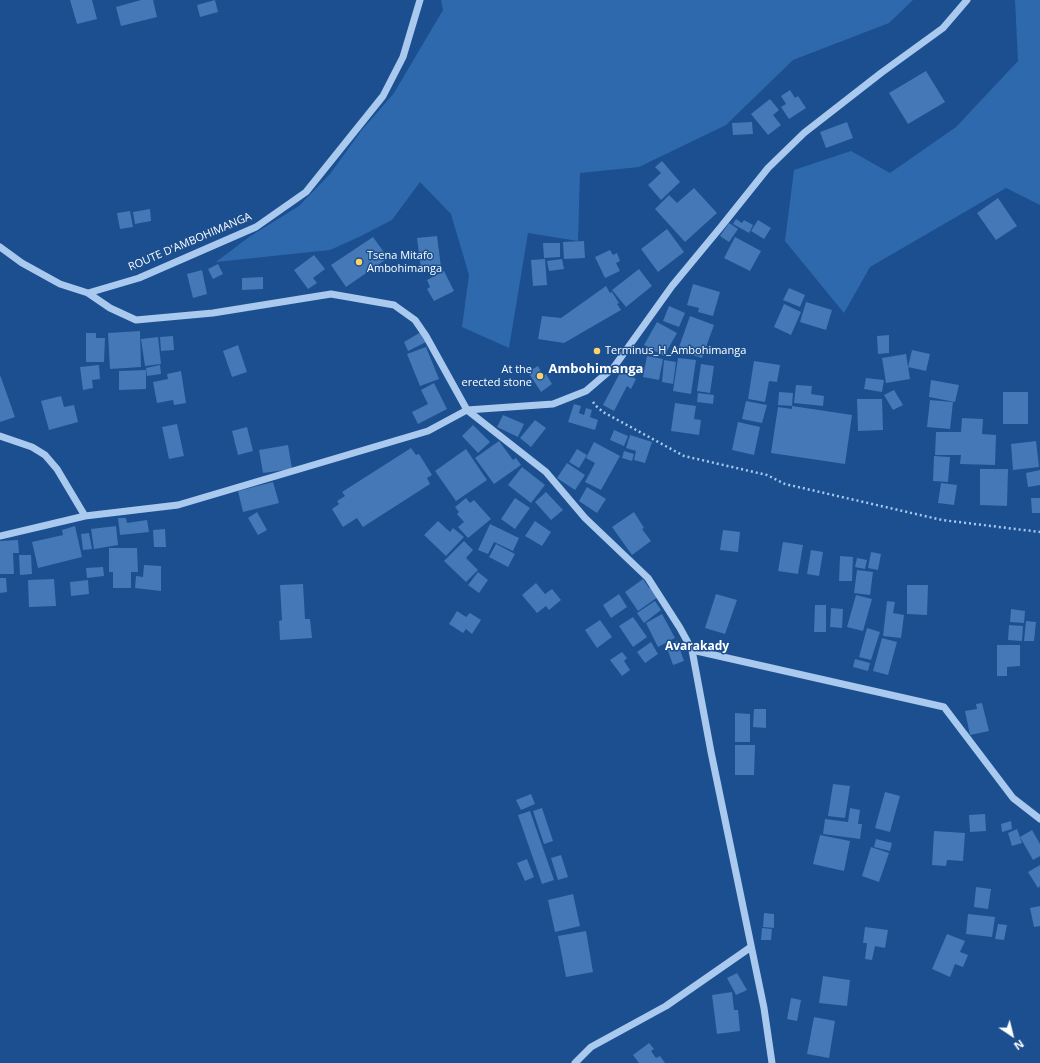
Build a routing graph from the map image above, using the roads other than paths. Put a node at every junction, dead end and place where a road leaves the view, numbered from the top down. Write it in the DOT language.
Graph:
graph roads {
  1 [pos="420,0"];
  2 [pos="967,0"];
  3 [pos="0,247"];
  4 [pos="88,293"];
  5 [pos="467,410"];
  6 [pos="0,436"];
  7 [pos="85,516"];
  8 [pos="0,536"];
  9 [pos="692,650"];
  10 [pos="1040,819"];
  11 [pos="751,947"];
  12 [pos="575,1063"];
  13 [pos="772,1063"];
  1 -- 4 [label="street, ROUTE D'AMBOHIMANGA"];
  2 -- 5 [label="street"];
  3 -- 4 [label="street"];
  4 -- 5 [label="street"];
  5 -- 7 [label="street"];
  5 -- 9 [label="street"];
  6 -- 7 [label="street"];
  7 -- 8 [label="street"];
  9 -- 10 [label="street"];
  9 -- 11 [label="street"];
  11 -- 12 [label="street"];
  11 -- 13 [label="street"];
}
